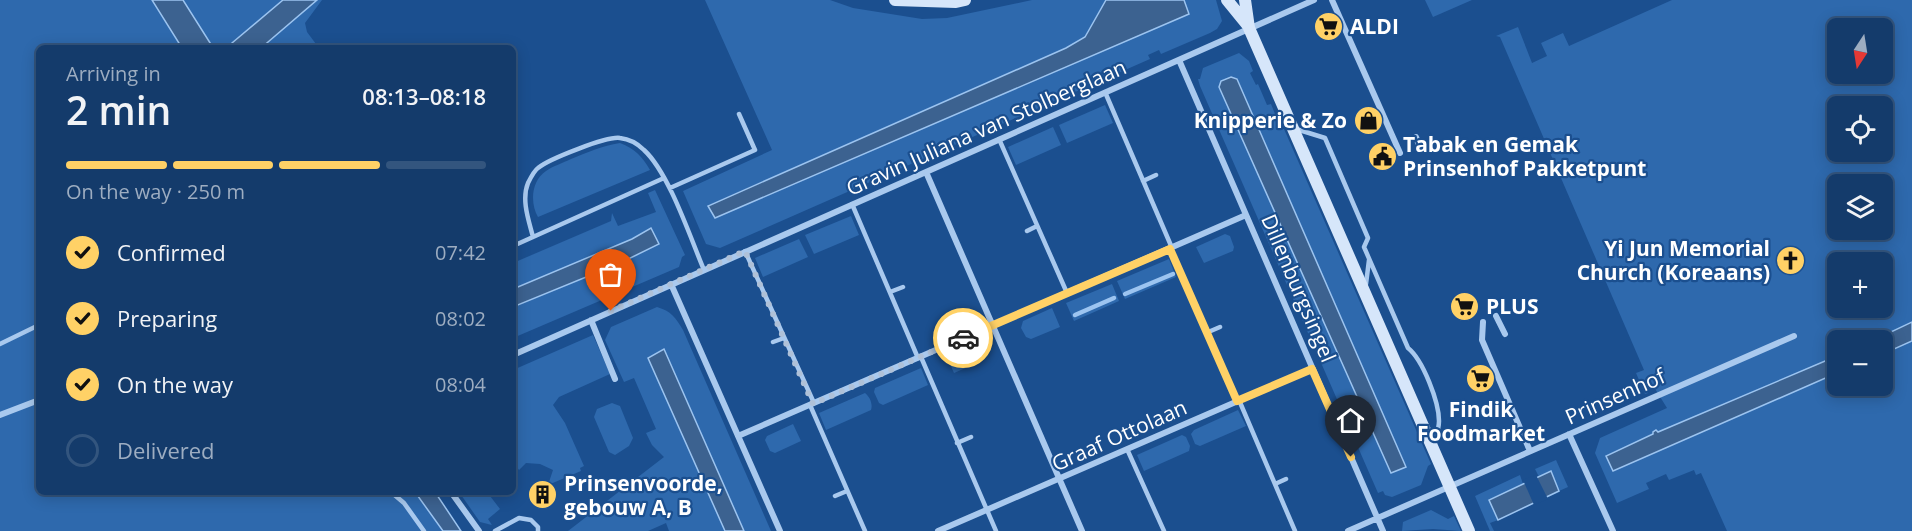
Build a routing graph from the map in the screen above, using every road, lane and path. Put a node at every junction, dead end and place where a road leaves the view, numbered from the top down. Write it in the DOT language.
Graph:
graph roads {
  1 [pos="895,0"];
  2 [pos="964,0"];
  3 [pos="1227,0"];
  4 [pos="1245,0"];
  5 [pos="1314,0"];
  6 [pos="1332,0"];
  7 [pos="1249,28"];
  8 [pos="1179,60"];
  9 [pos="1105,92"];
  10 [pos="739,114"];
  11 [pos="1292,128"];
  12 [pos="1416,136"];
  13 [pos="999,139"];
  14 [pos="1419,146"];
  15 [pos="1400,153"];
  16 [pos="926,172"];
  17 [pos="1156,175"];
  18 [pos="664,178"];
  19 [pos="1143,181"];
  20 [pos="670,188"];
  21 [pos="852,204"];
  22 [pos="1246,215"];
  23 [pos="1037,226"];
  24 [pos="1026,231"];
  25 [pos="533,237"];
  26 [pos="516,244"];
  27 [pos="1171,248"];
  28 [pos="745,251"];
  29 [pos="1369,257"];
  30 [pos="704,270"];
  31 [pos="672,284"];
  32 [pos="903,287"];
  33 [pos="890,292"];
  34 [pos="1067,293"];
  35 [pos="1364,293"];
  36 [pos="1496,316"];
  37 [pos="591,320"];
  38 [pos="1483,322"];
  39 [pos="36,326"];
  40 [pos="993,326"];
  41 [pos="1220,327"];
  42 [pos="1206,333"];
  43 [pos="1505,334"];
  44 [pos="1794,336"];
  45 [pos="784,338"];
  46 [pos="772,342"];
  47 [pos="0,344"];
  48 [pos="516,354"];
  49 [pos="919,357"];
  50 [pos="1312,369"];
  51 [pos="615,379"];
  52 [pos="36,401"];
  53 [pos="1238,401"];
  54 [pos="812,404"];
  55 [pos="0,415"];
  56 [pos="1569,435"];
  57 [pos="738,436"];
  58 [pos="971,437"];
  59 [pos="957,443"];
  60 [pos="1127,449"];
  61 [pos="1433,450"];
  62 [pos="1530,451"];
  63 [pos="1059,479"];
  64 [pos="1286,479"];
  65 [pos="1275,484"];
  66 [pos="1449,487"];
  67 [pos="848,491"];
  68 [pos="395,495"];
  69 [pos="452,495"];
  70 [pos="835,496"];
  71 [pos="986,510"];
  72 [pos="1377,519"];
  73 [pos="424,531"];
  74 [pos="479,531"];
  75 [pos="495,531"];
  76 [pos="538,531"];
  77 [pos="780,531"];
  78 [pos="865,531"];
  79 [pos="938,531"];
  80 [pos="996,531"];
  81 [pos="1082,531"];
  82 [pos="1164,531"];
  83 [pos="1295,531"];
  84 [pos="1348,531"];
  85 [pos="1383,531"];
  86 [pos="1469,531"];
  87 [pos="1613,531"];
  1 -- 2 [label="street"];
  3 -- 7 [label="street"];
  4 -- 7 [label="street"];
  5 -- 7 [label="street, Gravin Juliana van Stolberglaan"];
  6 -- 15 [label="street"];
  7 -- 8 [label="street, Gravin Juliana van Stolberglaan"];
  7 -- 11 [label="street"];
  8 -- 9 [label="street, Gravin Juliana van Stolberglaan"];
  8 -- 22 [label="street, Dillenburgsingel"];
  9 -- 13 [label="street, Gravin Juliana van Stolberglaan"];
  9 -- 19 [label="lane"];
  10 -- 20 [label="lane"];
  11 -- 29 [label="lane"];
  11 -- 35 [label="street"];
  12 -- 14 [label="street"];
  13 -- 16 [label="street, Gravin Juliana van Stolberglaan"];
  13 -- 23 [label="lane"];
  16 -- 21 [label="street, Gravin Juliana van Stolberglaan"];
  16 -- 40 [label="street"];
  17 -- 19 [label="lane"];
  18 -- 20 [label="lane"];
  18 -- 25 [label="lane"];
  18 -- 25 [label="lane"];
  19 -- 27 [label="lane"];
  20 -- 30 [label="lane"];
  21 -- 28 [label="street, Gravin Juliana van Stolberglaan"];
  21 -- 33 [label="lane"];
  22 -- 27 [label="street"];
  22 -- 50 [label="street, Dillenburgsingel"];
  23 -- 24 [label="lane"];
  23 -- 34 [label="lane"];
  25 -- 26 [label="lane"];
  27 -- 34 [label="street"];
  27 -- 42 [label="lane"];
  28 -- 30 [label="street, Gravin Juliana van Stolberglaan"];
  28 -- 45 [label="lane"];
  29 -- 35 [label="lane"];
  29 -- 61 [label="lane"];
  30 -- 31 [label="street, Gravin Juliana van Stolberglaan"];
  31 -- 37 [label="street, Gravin Juliana van Stolberglaan"];
  31 -- 57 [label="street"];
  32 -- 33 [label="lane"];
  33 -- 49 [label="lane"];
  34 -- 40 [label="street"];
  35 -- 61 [label="street"];
  36 -- 43 [label="street"];
  37 -- 48 [label="street, Gravin Juliana van Stolberglaan"];
  37 -- 51 [label="street"];
  38 -- 62 [label="street"];
  39 -- 47 [label="lane"];
  40 -- 49 [label="street"];
  40 -- 63 [label="street"];
  41 -- 42 [label="lane"];
  42 -- 53 [label="lane"];
  44 -- 56 [label="street, Prinsenhof"];
  45 -- 46 [label="lane"];
  45 -- 54 [label="lane"];
  49 -- 54 [label="street"];
  49 -- 59 [label="lane"];
  50 -- 53 [label="street, Graaf Ottolaan"];
  50 -- 72 [label="street, Dillenburgsingel"];
  52 -- 55 [label="street"];
  53 -- 60 [label="street, Graaf Ottolaan"];
  53 -- 65 [label="lane"];
  54 -- 57 [label="street"];
  54 -- 67 [label="lane"];
  56 -- 62 [label="street, Prinsenhof"];
  56 -- 87 [label="street"];
  57 -- 77 [label="street"];
  58 -- 59 [label="lane"];
  59 -- 71 [label="lane"];
  60 -- 63 [label="street, Graaf Ottolaan"];
  60 -- 82 [label="lane"];
  61 -- 66 [label="street"];
  62 -- 66 [label="street, Prinsenhof"];
  63 -- 71 [label="street, Graaf Ottolaan"];
  63 -- 81 [label="street"];
  64 -- 65 [label="lane"];
  65 -- 83 [label="lane"];
  66 -- 72 [label="street, Prinsenhof"];
  66 -- 86 [label="street"];
  67 -- 70 [label="lane"];
  67 -- 78 [label="lane"];
  68 -- 73 [label="lane"];
  69 -- 74 [label="street"];
  71 -- 79 [label="street, Graaf Ottolaan"];
  71 -- 80 [label="lane"];
  72 -- 84 [label="street, Prinsenhof"];
  72 -- 85 [label="street, Dillenburgsingel"];
  75 -- 76 [label="lane"];
}
